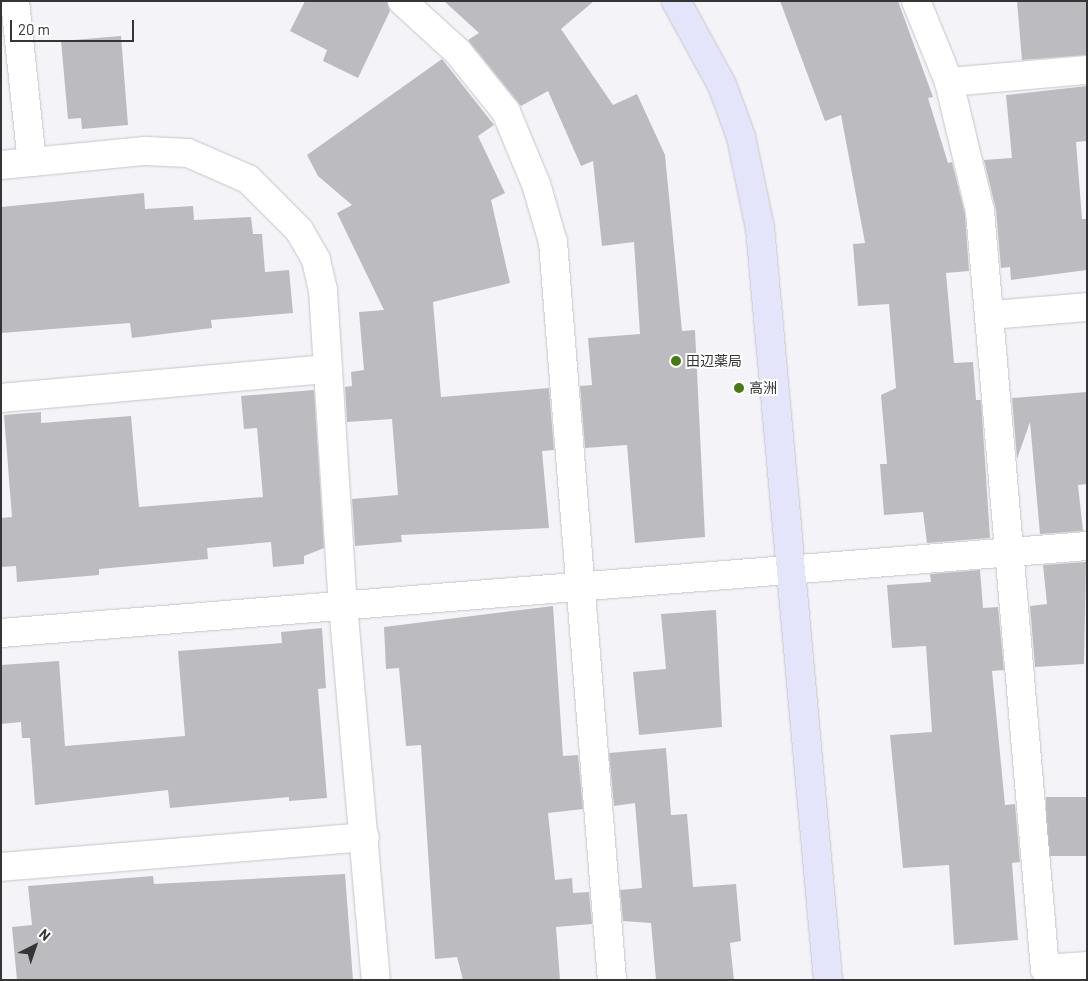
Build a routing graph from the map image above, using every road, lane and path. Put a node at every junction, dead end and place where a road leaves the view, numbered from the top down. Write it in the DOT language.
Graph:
graph roads {
  1 [pos="15,1"];
  2 [pos="402,1"];
  3 [pos="676,1"];
  4 [pos="916,1"];
  5 [pos="1087,70"];
  6 [pos="949,82"];
  7 [pos="32,162"];
  8 [pos="1,164"];
  9 [pos="1087,306"];
  10 [pos="992,314"];
  11 [pos="328,369"];
  12 [pos="1,398"];
  13 [pos="1087,546"];
  14 [pos="1008,552"];
  15 [pos="793,572"];
  16 [pos="579,586"];
  17 [pos="343,605"];
  18 [pos="1,633"];
  19 [pos="365,837"];
  20 [pos="1,867"];
  21 [pos="1087,966"];
  22 [pos="376,980"];
  23 [pos="612,980"];
  24 [pos="828,980"];
  1 -- 7 [label="street"];
  2 -- 16 [label="street"];
  3 -- 15 [label="street"];
  4 -- 6 [label="street"];
  5 -- 6 [label="street"];
  6 -- 10 [label="street"];
  7 -- 8 [label="street"];
  7 -- 11 [label="street"];
  9 -- 10 [label="street"];
  10 -- 14 [label="street"];
  11 -- 12 [label="street"];
  11 -- 17 [label="street"];
  13 -- 14 [label="street"];
  14 -- 15 [label="street"];
  14 -- 21 [label="street"];
  15 -- 16 [label="street"];
  15 -- 24 [label="street"];
  16 -- 17 [label="street"];
  16 -- 23 [label="street"];
  17 -- 18 [label="street"];
  17 -- 19 [label="street"];
  19 -- 20 [label="street"];
  19 -- 22 [label="street"];
}
